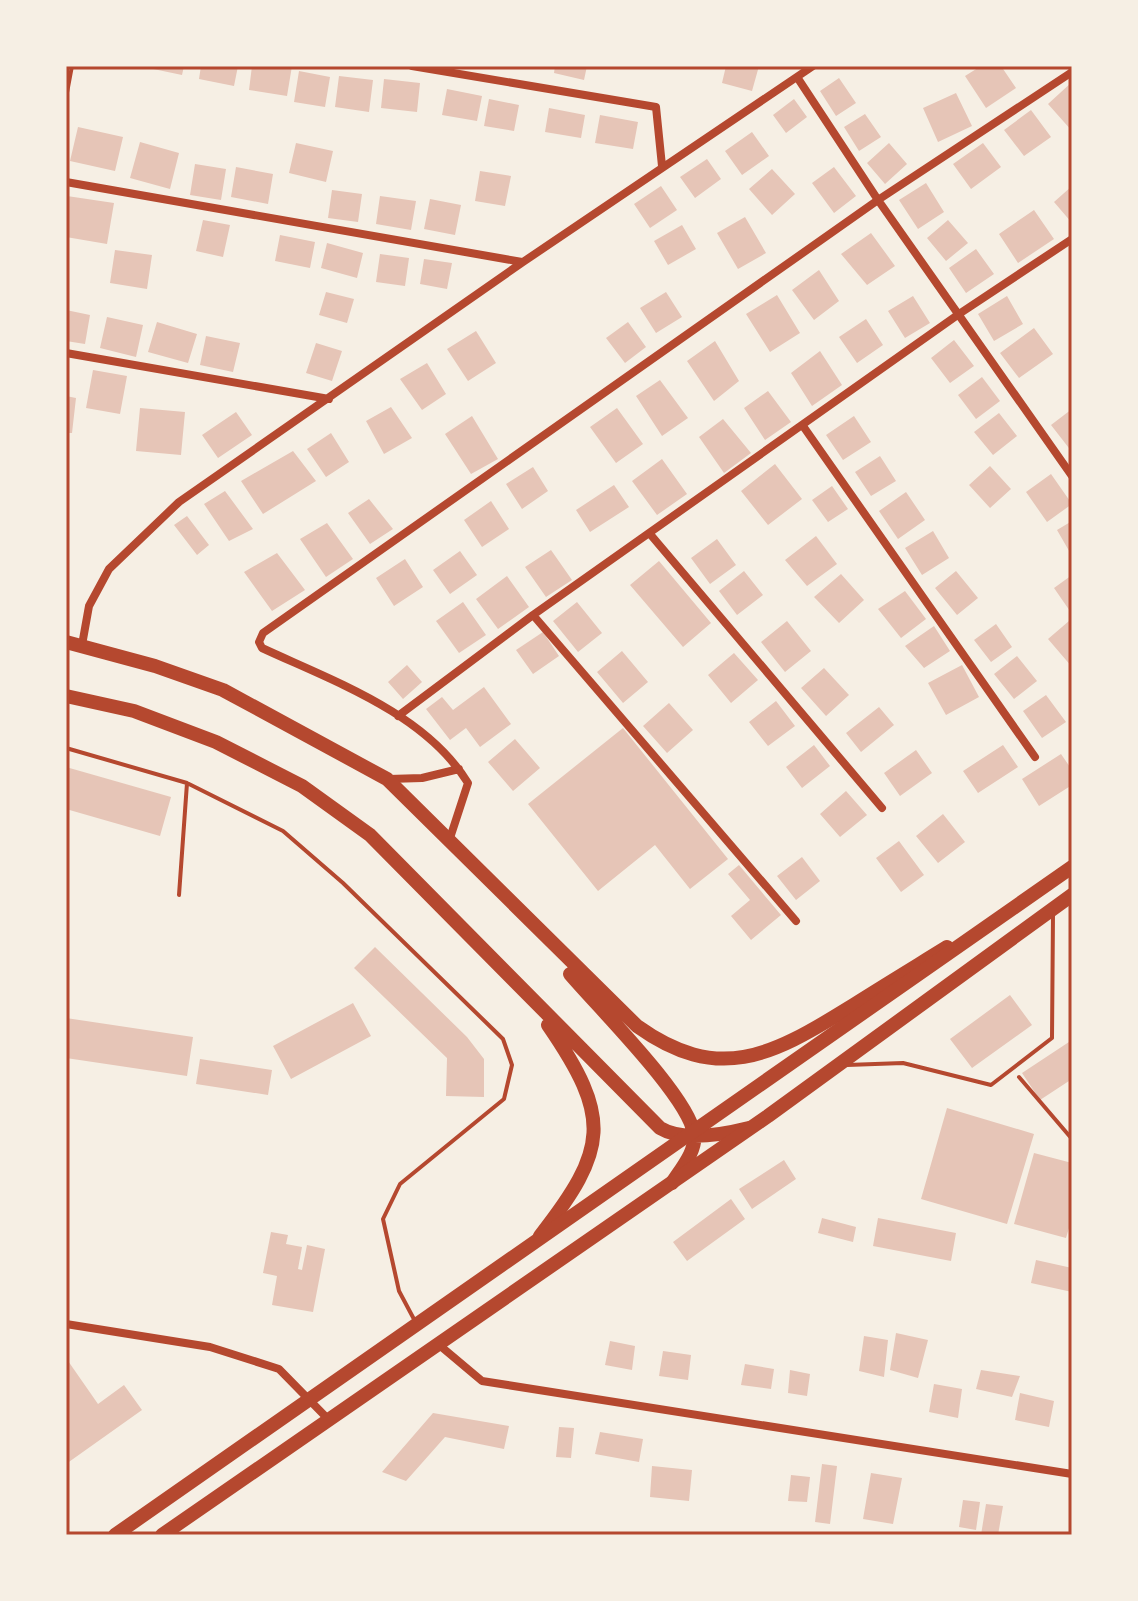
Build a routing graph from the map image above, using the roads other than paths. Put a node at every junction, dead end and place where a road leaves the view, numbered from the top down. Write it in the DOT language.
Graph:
graph roads {
  1 [pos="412,66"];
  2 [pos="813,66"];
  3 [pos="1072,72"];
  4 [pos="797,77"];
  5 [pos="662,166"];
  6 [pos="66,182"];
  7 [pos="878,200"];
  8 [pos="1072,239"];
  9 [pos="523,262"];
  10 [pos="959,314"];
  11 [pos="66,353"];
  12 [pos="330,399"];
  13 [pos="803,426"];
  14 [pos="1072,476"];
  15 [pos="650,534"];
  16 [pos="533,615"];
  17 [pos="66,642"];
  18 [pos="82,645"];
  19 [pos="66,696"];
  20 [pos="398,716"];
  21 [pos="66,748"];
  22 [pos="1035,757"];
  23 [pos="459,769"];
  24 [pos="387,779"];
  25 [pos="187,783"];
  26 [pos="882,808"];
  27 [pos="450,838"];
  28 [pos="477,865"];
  29 [pos="1072,867"];
  30 [pos="179,895"];
  31 [pos="1072,895"];
  32 [pos="1026,900"];
  33 [pos="1053,909"];
  34 [pos="796,921"];
  35 [pos="525,991"];
  36 [pos="837,1066"];
  37 [pos="749,1128"];
  38 [pos="694,1134"];
  39 [pos="671,1184"];
  40 [pos="534,1243"];
  41 [pos="416,1323"];
  42 [pos="66,1324"];
  43 [pos="437,1343"];
  44 [pos="309,1398"];
  45 [pos="329,1420"];
  46 [pos="1072,1474"];
  47 [pos="115,1535"];
  48 [pos="162,1535"];
  1 -- 5 [label="street"];
  2 -- 4 [label="street"];
  3 -- 7 [label="street"];
  4 -- 5 [label="street"];
  4 -- 7 [label="street"];
  5 -- 9 [label="street"];
  6 -- 9 [label="street"];
  7 -- 10 [label="street"];
  7 -- 20 [label="street"];
  8 -- 10 [label="street"];
  9 -- 12 [label="street"];
  10 -- 13 [label="street"];
  10 -- 14 [label="street"];
  11 -- 12 [label="street"];
  12 -- 18 [label="street"];
  13 -- 15 [label="street"];
  13 -- 22 [label="street"];
  15 -- 16 [label="street"];
  15 -- 26 [label="street"];
  16 -- 20 [label="street"];
  16 -- 34 [label="street"];
  17 -- 18 [label="main road"];
  18 -- 24 [label="main road"];
  19 -- 35 [label="main road"];
  20 -- 23 [label="street"];
  21 -- 25 [label="lane"];
  23 -- 24 [label="street"];
  23 -- 27 [label="street"];
  24 -- 27 [label="main road"];
  25 -- 30 [label="lane"];
  25 -- 41 [label="lane"];
  27 -- 28 [label="main road"];
  28 -- 32 [label="main road"];
  28 -- 38 [label="main road"];
  29 -- 32 [label="main road"];
  31 -- 33 [label="main road"];
  32 -- 38 [label="main road"];
  33 -- 36 [label="main road"];
  33 -- 36 [label="lane"];
  35 -- 38 [label="main road"];
  35 -- 40 [label="main road"];
  36 -- 37 [label="main road"];
  37 -- 38 [label="main road"];
  37 -- 39 [label="main road"];
  38 -- 39 [label="main road"];
  38 -- 40 [label="main road"];
  39 -- 43 [label="main road"];
  40 -- 41 [label="main road"];
  41 -- 44 [label="main road"];
  42 -- 44 [label="street"];
  43 -- 45 [label="main road"];
  43 -- 46 [label="street"];
  44 -- 45 [label="street"];
  44 -- 47 [label="main road"];
  45 -- 48 [label="main road"];
}
